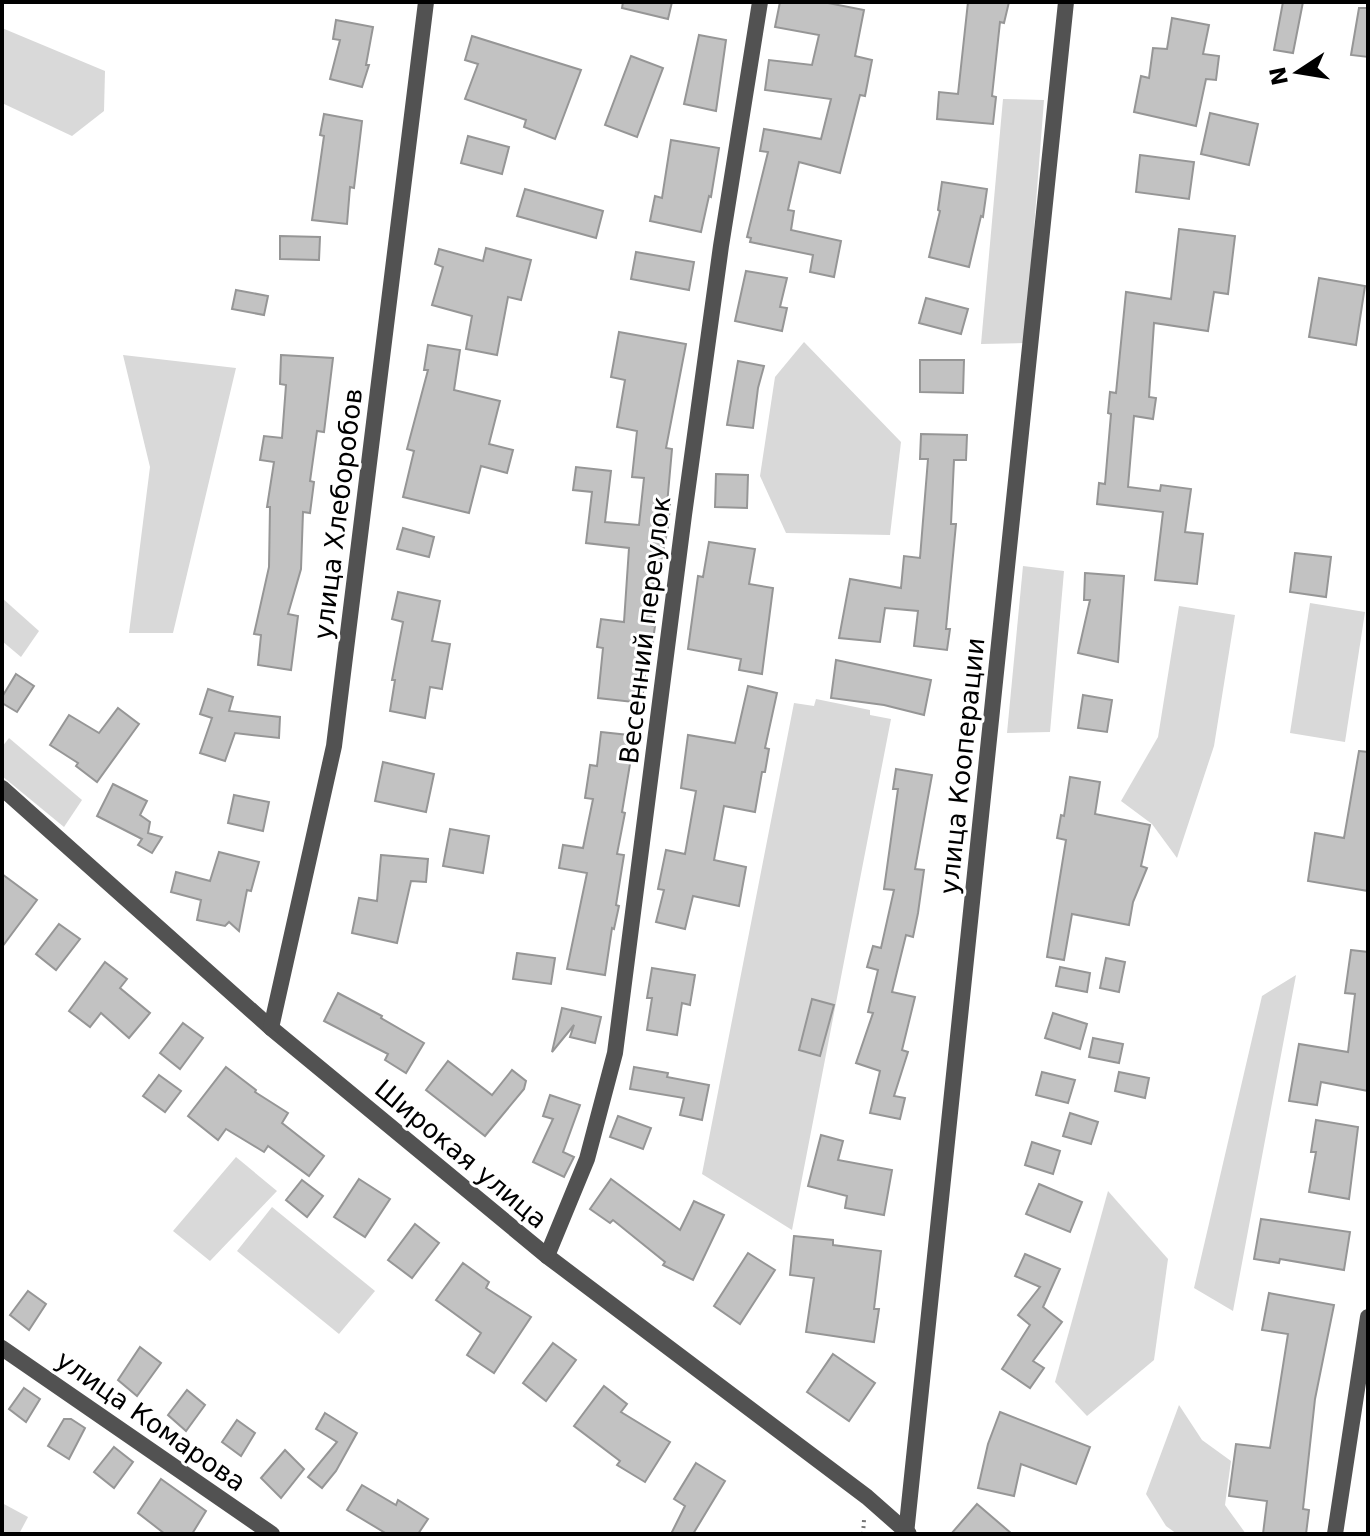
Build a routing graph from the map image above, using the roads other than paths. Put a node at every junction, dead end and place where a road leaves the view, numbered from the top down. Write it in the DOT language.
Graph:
graph roads {
  1 [pos="426,2"];
  2 [pos="760,2"];
  3 [pos="1066,2"];
  4 [pos="2,788"];
  5 [pos="271,1028"];
  6 [pos="547,1256"];
  7 [pos="1368,1317"];
  8 [pos="2,1348"];
  9 [pos="907,1533"];
  10 [pos="272,1534"];
  11 [pos="1335,1534"];
  1 -- 5 [label="street, улица Хлеборобов"];
  2 -- 6 [label="street, Весенний переулок"];
  3 -- 9 [label="street, улица Кооперации"];
  4 -- 5 [label="street, Широкая улица"];
  5 -- 6 [label="street, Широкая улица"];
  6 -- 9 [label="street, Широкая улица"];
  7 -- 11 [label="street"];
  8 -- 10 [label="street, улица Комарова"];
}
